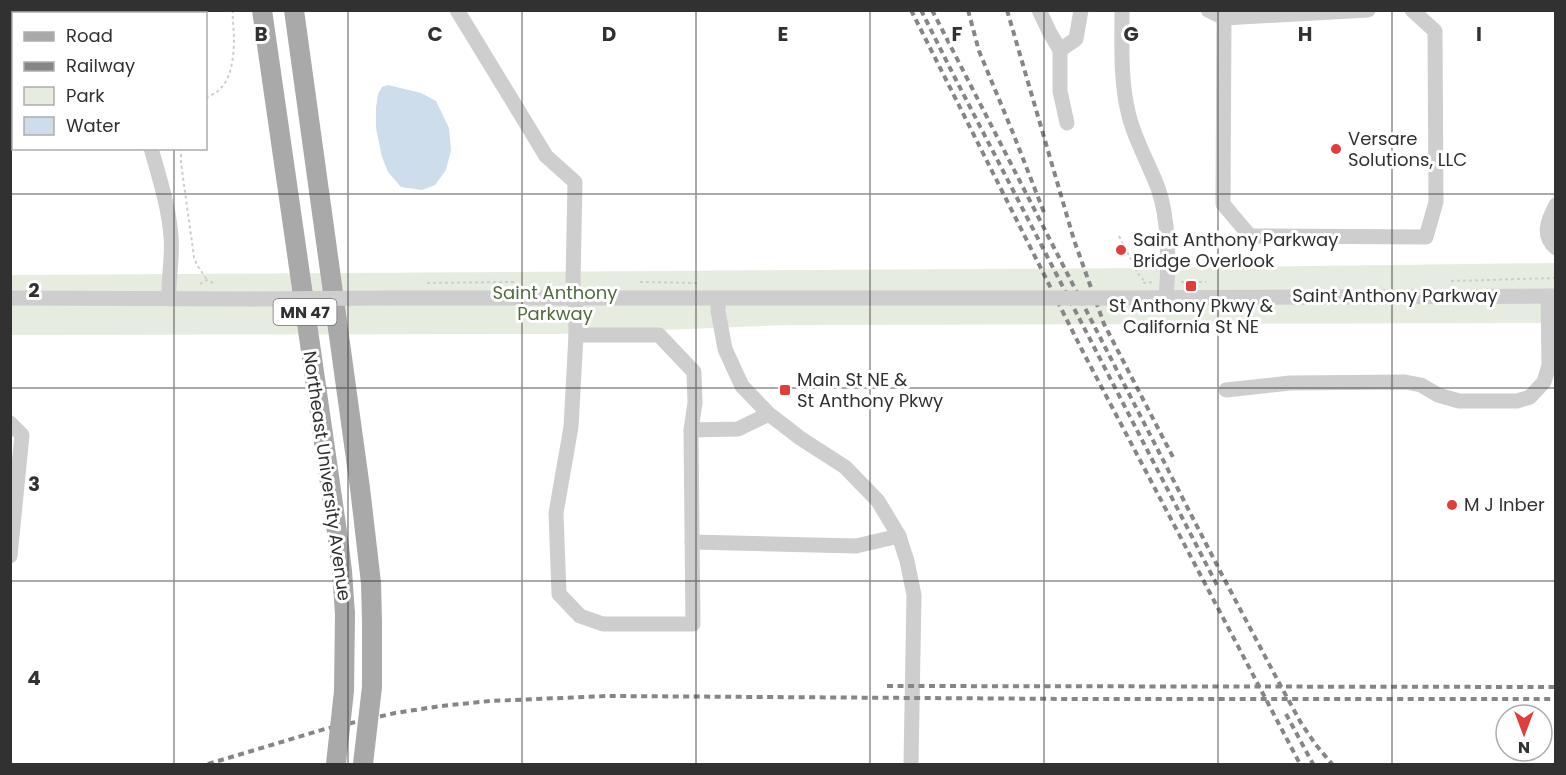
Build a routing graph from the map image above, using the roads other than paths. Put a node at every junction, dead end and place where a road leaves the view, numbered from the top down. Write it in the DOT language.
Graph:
graph roads {
  1 [pos="262,10"];
  2 [pos="294,10"];
  3 [pos="457,10"];
  4 [pos="1039,10"];
  5 [pos="1081,10"];
  6 [pos="1122,10"];
  7 [pos="1208,10"];
  8 [pos="1368,10"];
  9 [pos="1412,10"];
  10 [pos="1224,18"];
  11 [pos="1060,50"];
  12 [pos="1067,123"];
  13 [pos="152,150"];
  14 [pos="1556,205"];
  15 [pos="1556,248"];
  16 [pos="1552,296"];
  17 [pos="1166,297"];
  18 [pos="10,298"];
  19 [pos="718,298"];
  20 [pos="169,299"];
  21 [pos="575,299"];
  22 [pos="576,335"];
  23 [pos="1226,390"];
  24 [pos="769,414"];
  25 [pos="10,423"];
  26 [pos="691,430"];
  27 [pos="899,536"];
  28 [pos="692,542"];
  29 [pos="10,556"];
  30 [pos="336,765"];
  31 [pos="363,765"];
  32 [pos="911,765"];
  1 -- 30 [label="main road, Northeast University Avenue / MN 47, bridge"];
  2 -- 31 [label="main road, Northeast University Avenue / MN 47, bridge"];
  3 -- 21 [label="street"];
  4 -- 11 [label="street"];
  5 -- 11 [label="street"];
  6 -- 17 [label="street"];
  7 -- 10 [label="street"];
  8 -- 10 [label="street"];
  9 -- 10 [label="street"];
  11 -- 12 [label="street"];
  13 -- 20 [label="street"];
  14 -- 15 [label="street"];
  16 -- 17 [label="street, Saint Anthony Parkway"];
  16 -- 23 [label="street"];
  17 -- 19 [label="street, Saint Anthony Parkway, bridge"];
  18 -- 20 [label="street, Saint Anthony Parkway"];
  19 -- 21 [label="street, Saint Anthony Parkway"];
  19 -- 24 [label="street"];
  20 -- 21 [label="street, Saint Anthony Parkway, bridge"];
  21 -- 22 [label="street"];
  22 -- 26 [label="street"];
  22 -- 28 [label="street"];
  24 -- 26 [label="street"];
  24 -- 27 [label="street"];
  25 -- 29 [label="street"];
  26 -- 28 [label="street"];
  27 -- 28 [label="street"];
  27 -- 32 [label="street"];
}
